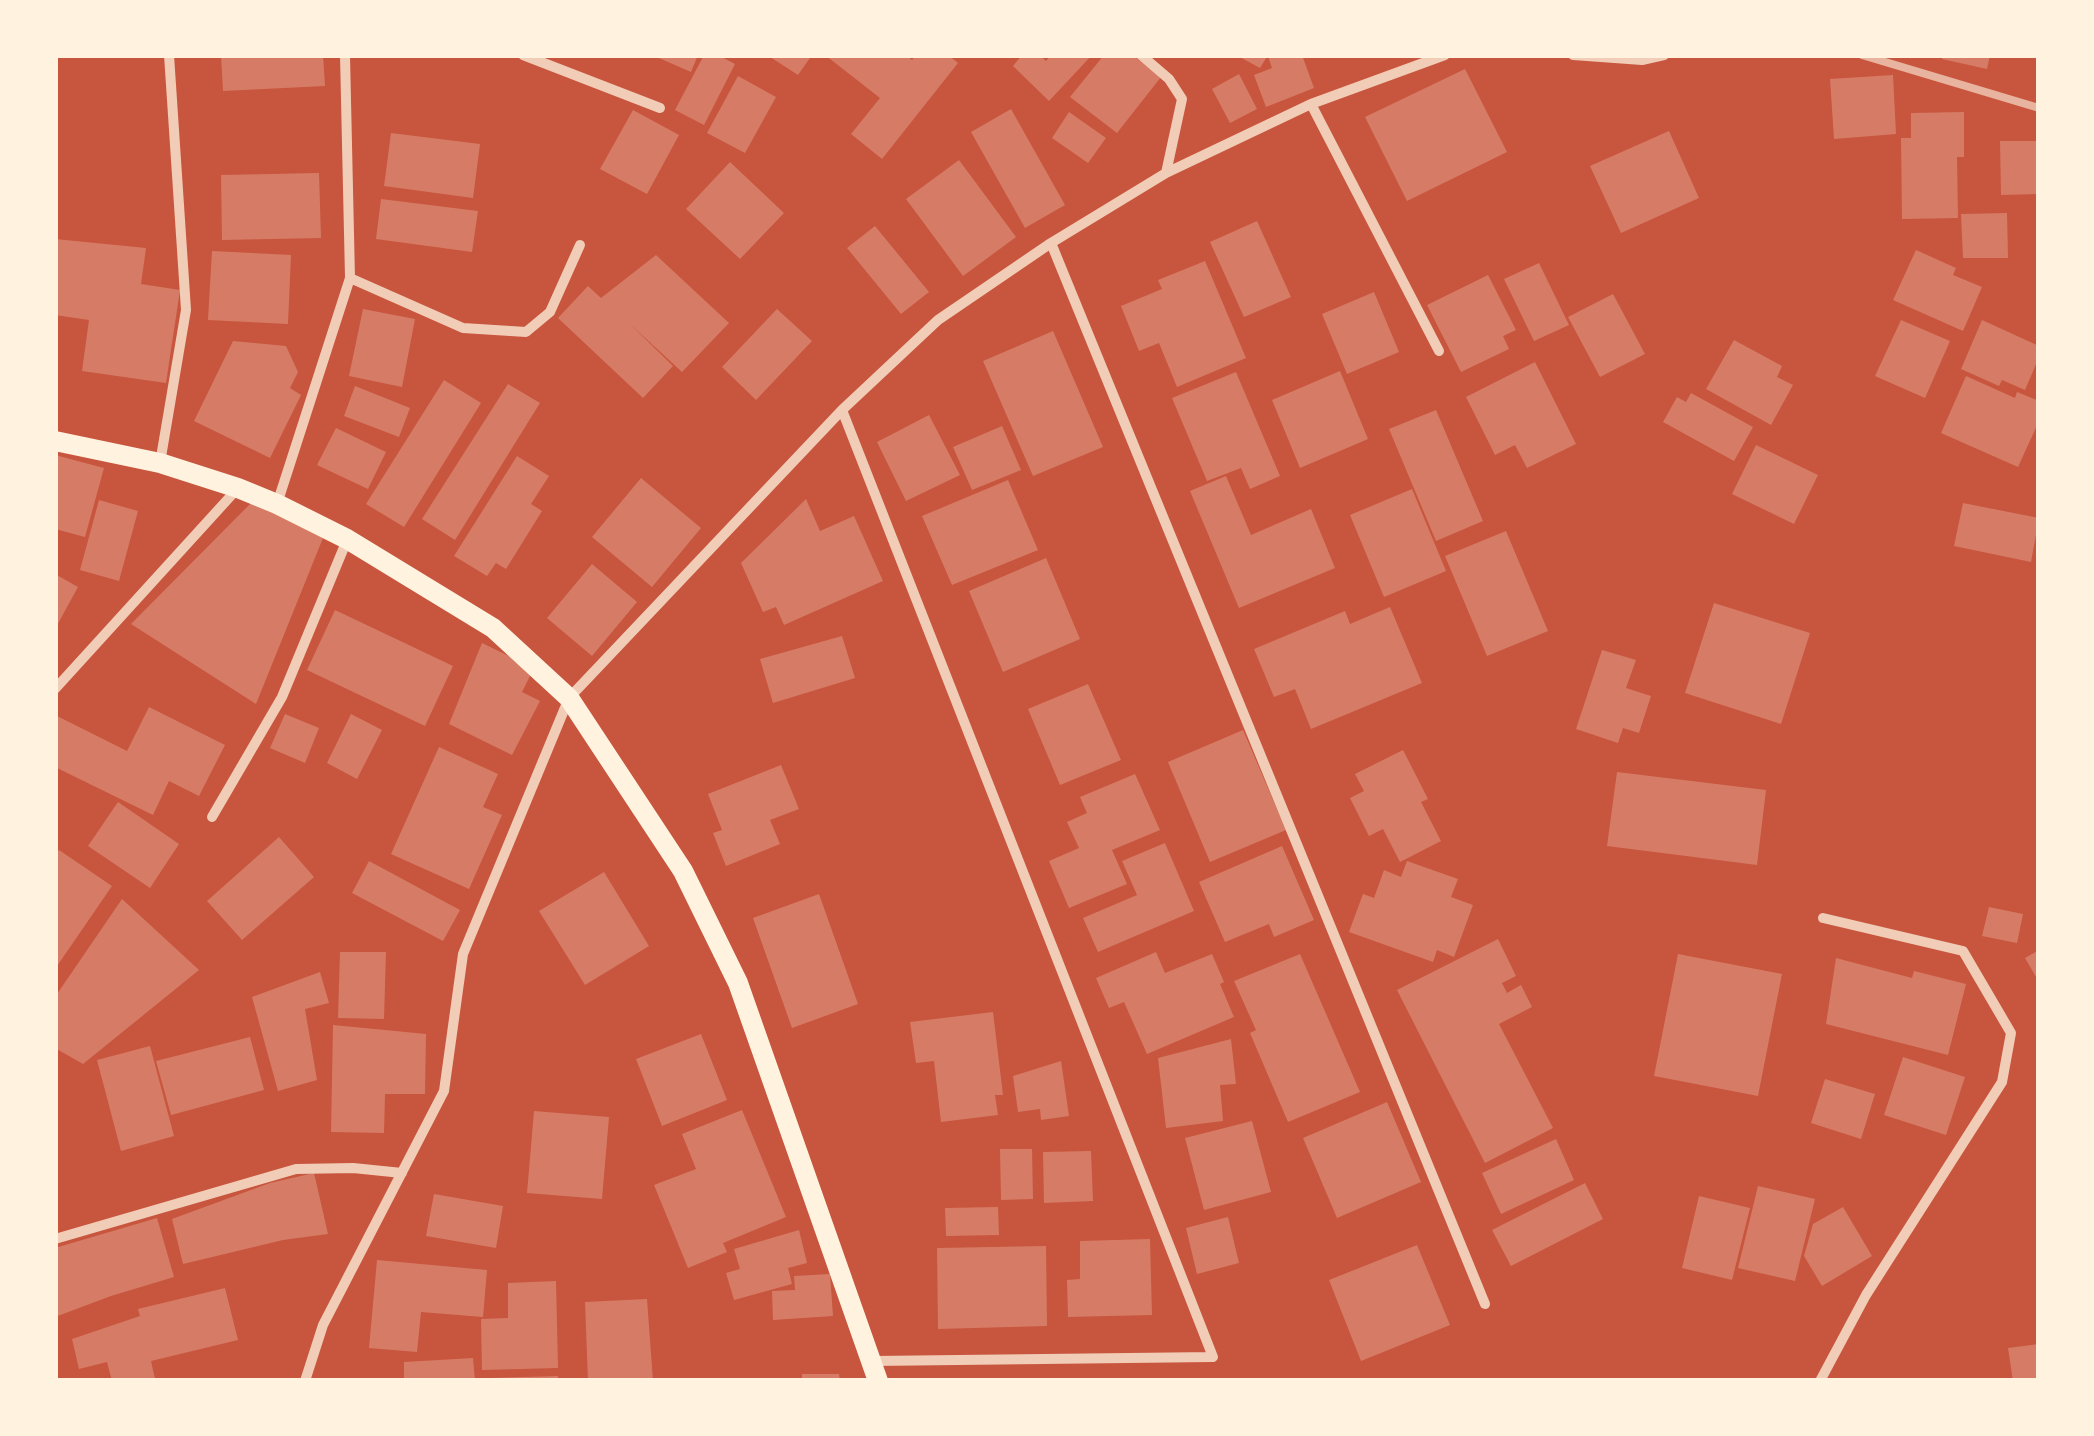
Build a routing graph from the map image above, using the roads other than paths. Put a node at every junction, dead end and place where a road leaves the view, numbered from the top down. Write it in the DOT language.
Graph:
graph roads {
  1 [pos="169,55"];
  2 [pos="345,55"];
  3 [pos="523,55"];
  4 [pos="1142,55"];
  5 [pos="1445,55"];
  6 [pos="1573,55"];
  7 [pos="1664,55"];
  8 [pos="1311,104"];
  9 [pos="660,108"];
  10 [pos="1166,173"];
  11 [pos="1051,244"];
  12 [pos="580,245"];
  13 [pos="350,278"];
  14 [pos="1439,351"];
  15 [pos="842,410"];
  16 [pos="55,442"];
  17 [pos="160,464"];
  18 [pos="238,488"];
  19 [pos="277,504"];
  20 [pos="347,539"];
  21 [pos="55,688"];
  22 [pos="570,698"];
  23 [pos="212,817"];
  24 [pos="1823,918"];
  25 [pos="402,1174"];
  26 [pos="55,1239"];
  27 [pos="1485,1304"];
  28 [pos="874,1371"];
  29 [pos="305,1381"];
  30 [pos="1820,1381"];
  1 -- 17 [label="street"];
  2 -- 13 [label="street"];
  3 -- 9 [label="street"];
  4 -- 10 [label="street"];
  5 -- 8 [label="street"];
  6 -- 7 [label="street"];
  8 -- 10 [label="street"];
  8 -- 14 [label="street"];
  10 -- 11 [label="street"];
  11 -- 15 [label="street"];
  11 -- 27 [label="street"];
  12 -- 13 [label="street"];
  13 -- 19 [label="street"];
  15 -- 22 [label="street"];
  15 -- 28 [label="street"];
  16 -- 17 [label="main road"];
  17 -- 18 [label="main road"];
  18 -- 19 [label="main road"];
  18 -- 21 [label="street"];
  19 -- 20 [label="main road"];
  20 -- 22 [label="main road"];
  20 -- 23 [label="street"];
  22 -- 25 [label="street"];
  22 -- 28 [label="main road"];
  24 -- 30 [label="street"];
  25 -- 26 [label="street"];
  25 -- 29 [label="street"];
}
